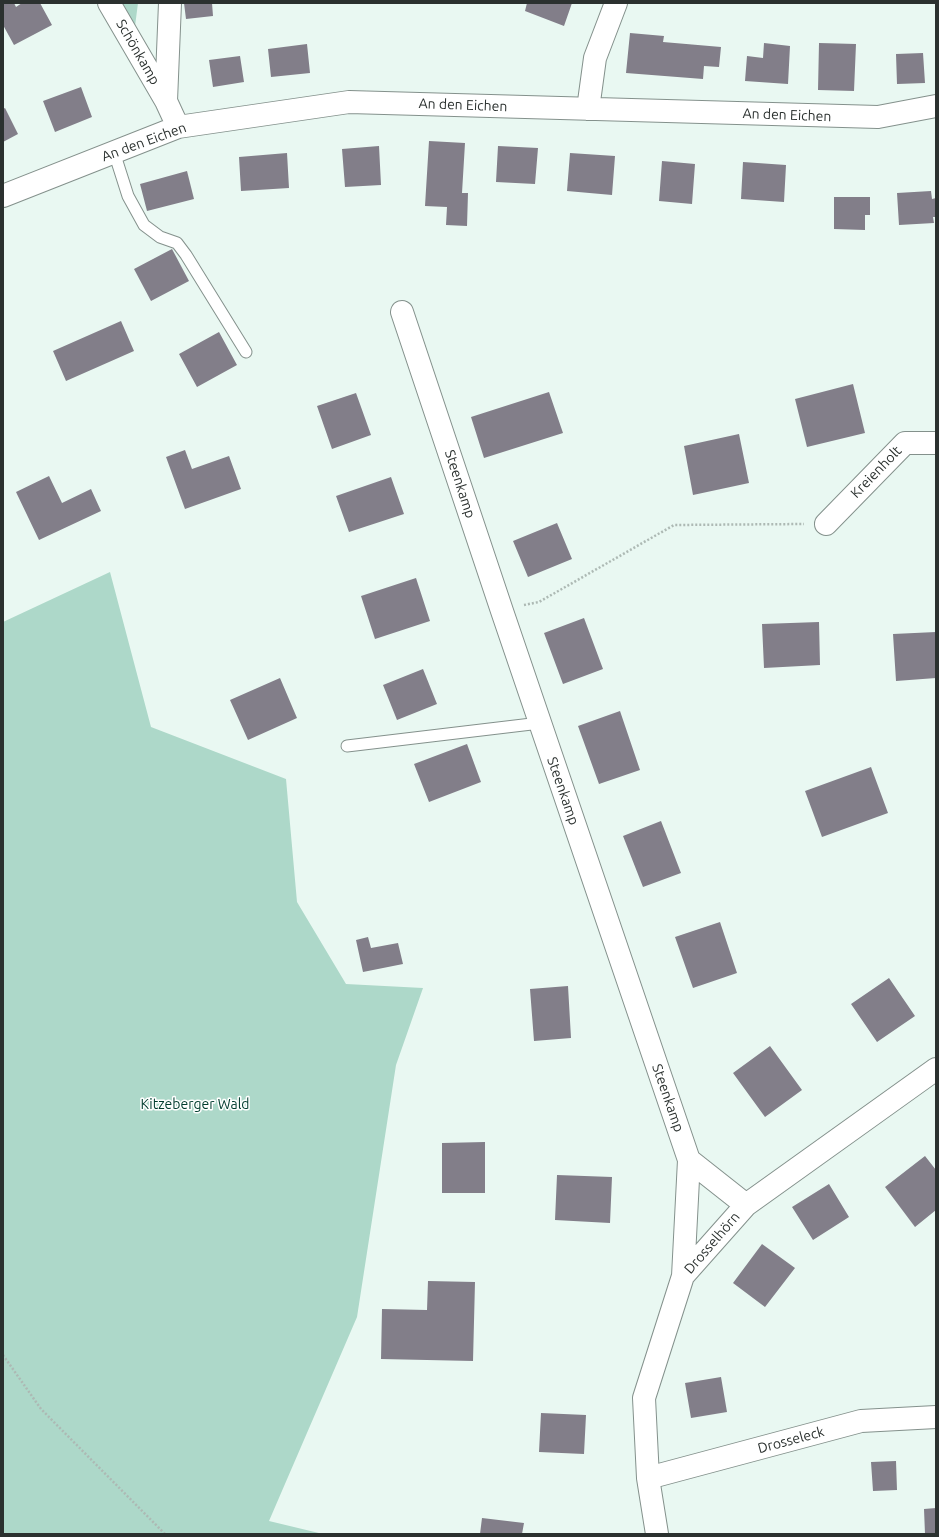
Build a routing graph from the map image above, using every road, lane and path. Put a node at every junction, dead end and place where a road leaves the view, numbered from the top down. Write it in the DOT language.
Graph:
graph roads {
  1 [pos="110,3"];
  2 [pos="170,3"];
  3 [pos="616,3"];
  4 [pos="166,100"];
  5 [pos="936,106"];
  6 [pos="588,109"];
  7 [pos="178,127"];
  8 [pos="114,152"];
  9 [pos="3,196"];
  10 [pos="402,312"];
  11 [pos="246,352"];
  12 [pos="936,443"];
  13 [pos="826,524"];
  14 [pos="502,611"];
  15 [pos="540,723"];
  16 [pos="347,746"];
  17 [pos="936,1070"];
  18 [pos="689,1160"];
  19 [pos="746,1205"];
  20 [pos="683,1276"];
  21 [pos="3,1355"];
  22 [pos="936,1417"];
  23 [pos="648,1478"];
  24 [pos="165,1534"];
  25 [pos="657,1534"];
  1 -- 4 [label="street, Schönkamp"];
  2 -- 4 [label="street, Schönkamp"];
  3 -- 6 [label="street"];
  4 -- 7 [label="street, Schönkamp"];
  5 -- 6 [label="street, An den Eichen"];
  6 -- 7 [label="street, An den Eichen"];
  7 -- 8 [label="street, An den Eichen"];
  8 -- 9 [label="street, An den Eichen"];
  8 -- 11 [label="lane"];
  10 -- 14 [label="street, Steenkamp"];
  12 -- 13 [label="street, Kreienholt"];
  13 -- 14 [label="path"];
  14 -- 15 [label="street, Steenkamp"];
  15 -- 16 [label="lane"];
  15 -- 18 [label="street, Steenkamp"];
  17 -- 19 [label="street, Drosselhörn"];
  18 -- 19 [label="street"];
  18 -- 20 [label="street, Steenkamp"];
  19 -- 20 [label="street, Drosselhörn"];
  20 -- 23 [label="street, Drosselhörn"];
  21 -- 24 [label="path"];
  22 -- 23 [label="street, Drosseleck"];
  23 -- 25 [label="street, Drosselhörn"];
}
